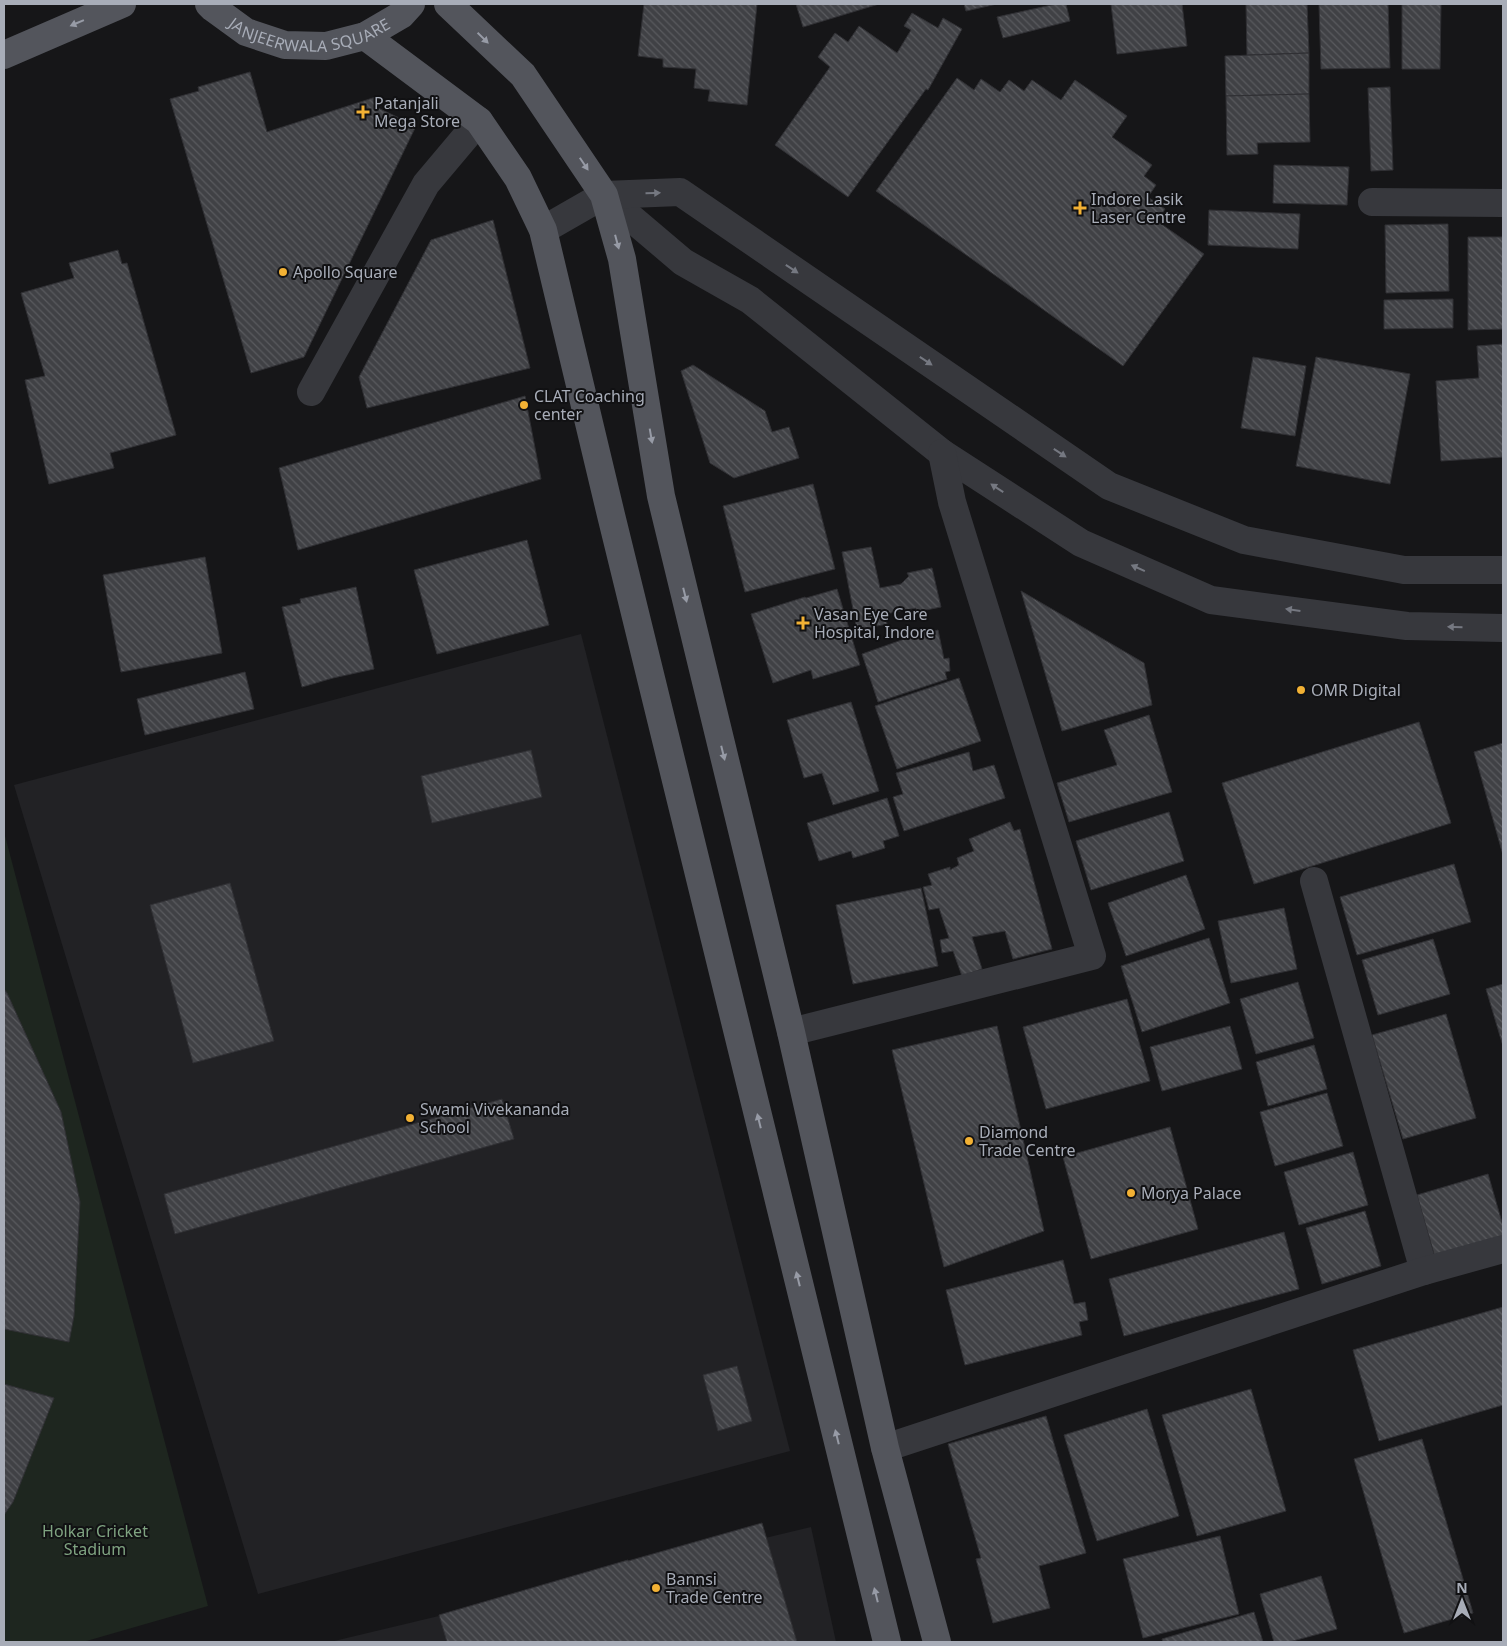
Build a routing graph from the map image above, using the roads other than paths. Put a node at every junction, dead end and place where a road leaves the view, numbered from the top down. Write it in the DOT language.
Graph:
graph roads {
  1 [pos="122,4"];
  2 [pos="209,4"];
  3 [pos="411,4"];
  4 [pos="448,4"];
  5 [pos="365,36"];
  6 [pos="4,55"];
  7 [pos="479,121"];
  8 [pos="604,195"];
  9 [pos="1372,202"];
  10 [pos="1503,203"];
  11 [pos="543,230"];
  12 [pos="311,392"];
  13 [pos="942,453"];
  14 [pos="1503,570"];
  15 [pos="1503,628"];
  16 [pos="1314,881"];
  17 [pos="790,1032"];
  18 [pos="1503,1249"];
  19 [pos="1424,1272"];
  20 [pos="884,1448"];
  21 [pos="887,1642"];
  22 [pos="937,1642"];
  1 -- 6 [label="main road, one-way"];
  2 -- 5 [label="main road, JANJEERWALA SQUARE"];
  3 -- 5 [label="main road, JANJEERWALA SQUARE"];
  4 -- 8 [label="main road, one-way"];
  5 -- 7 [label="main road"];
  7 -- 11 [label="main road"];
  7 -- 12 [label="street"];
  8 -- 11 [label="street"];
  8 -- 13 [label="street"];
  8 -- 14 [label="street, one-way"];
  8 -- 17 [label="main road, one-way"];
  9 -- 10 [label="street"];
  21 -- 11 [label="main road, one-way"];
  15 -- 13 [label="street, one-way"];
  13 -- 17 [label="street"];
  16 -- 19 [label="street"];
  17 -- 20 [label="main road"];
  18 -- 19 [label="street"];
  19 -- 20 [label="street"];
  20 -- 22 [label="main road"];
}
